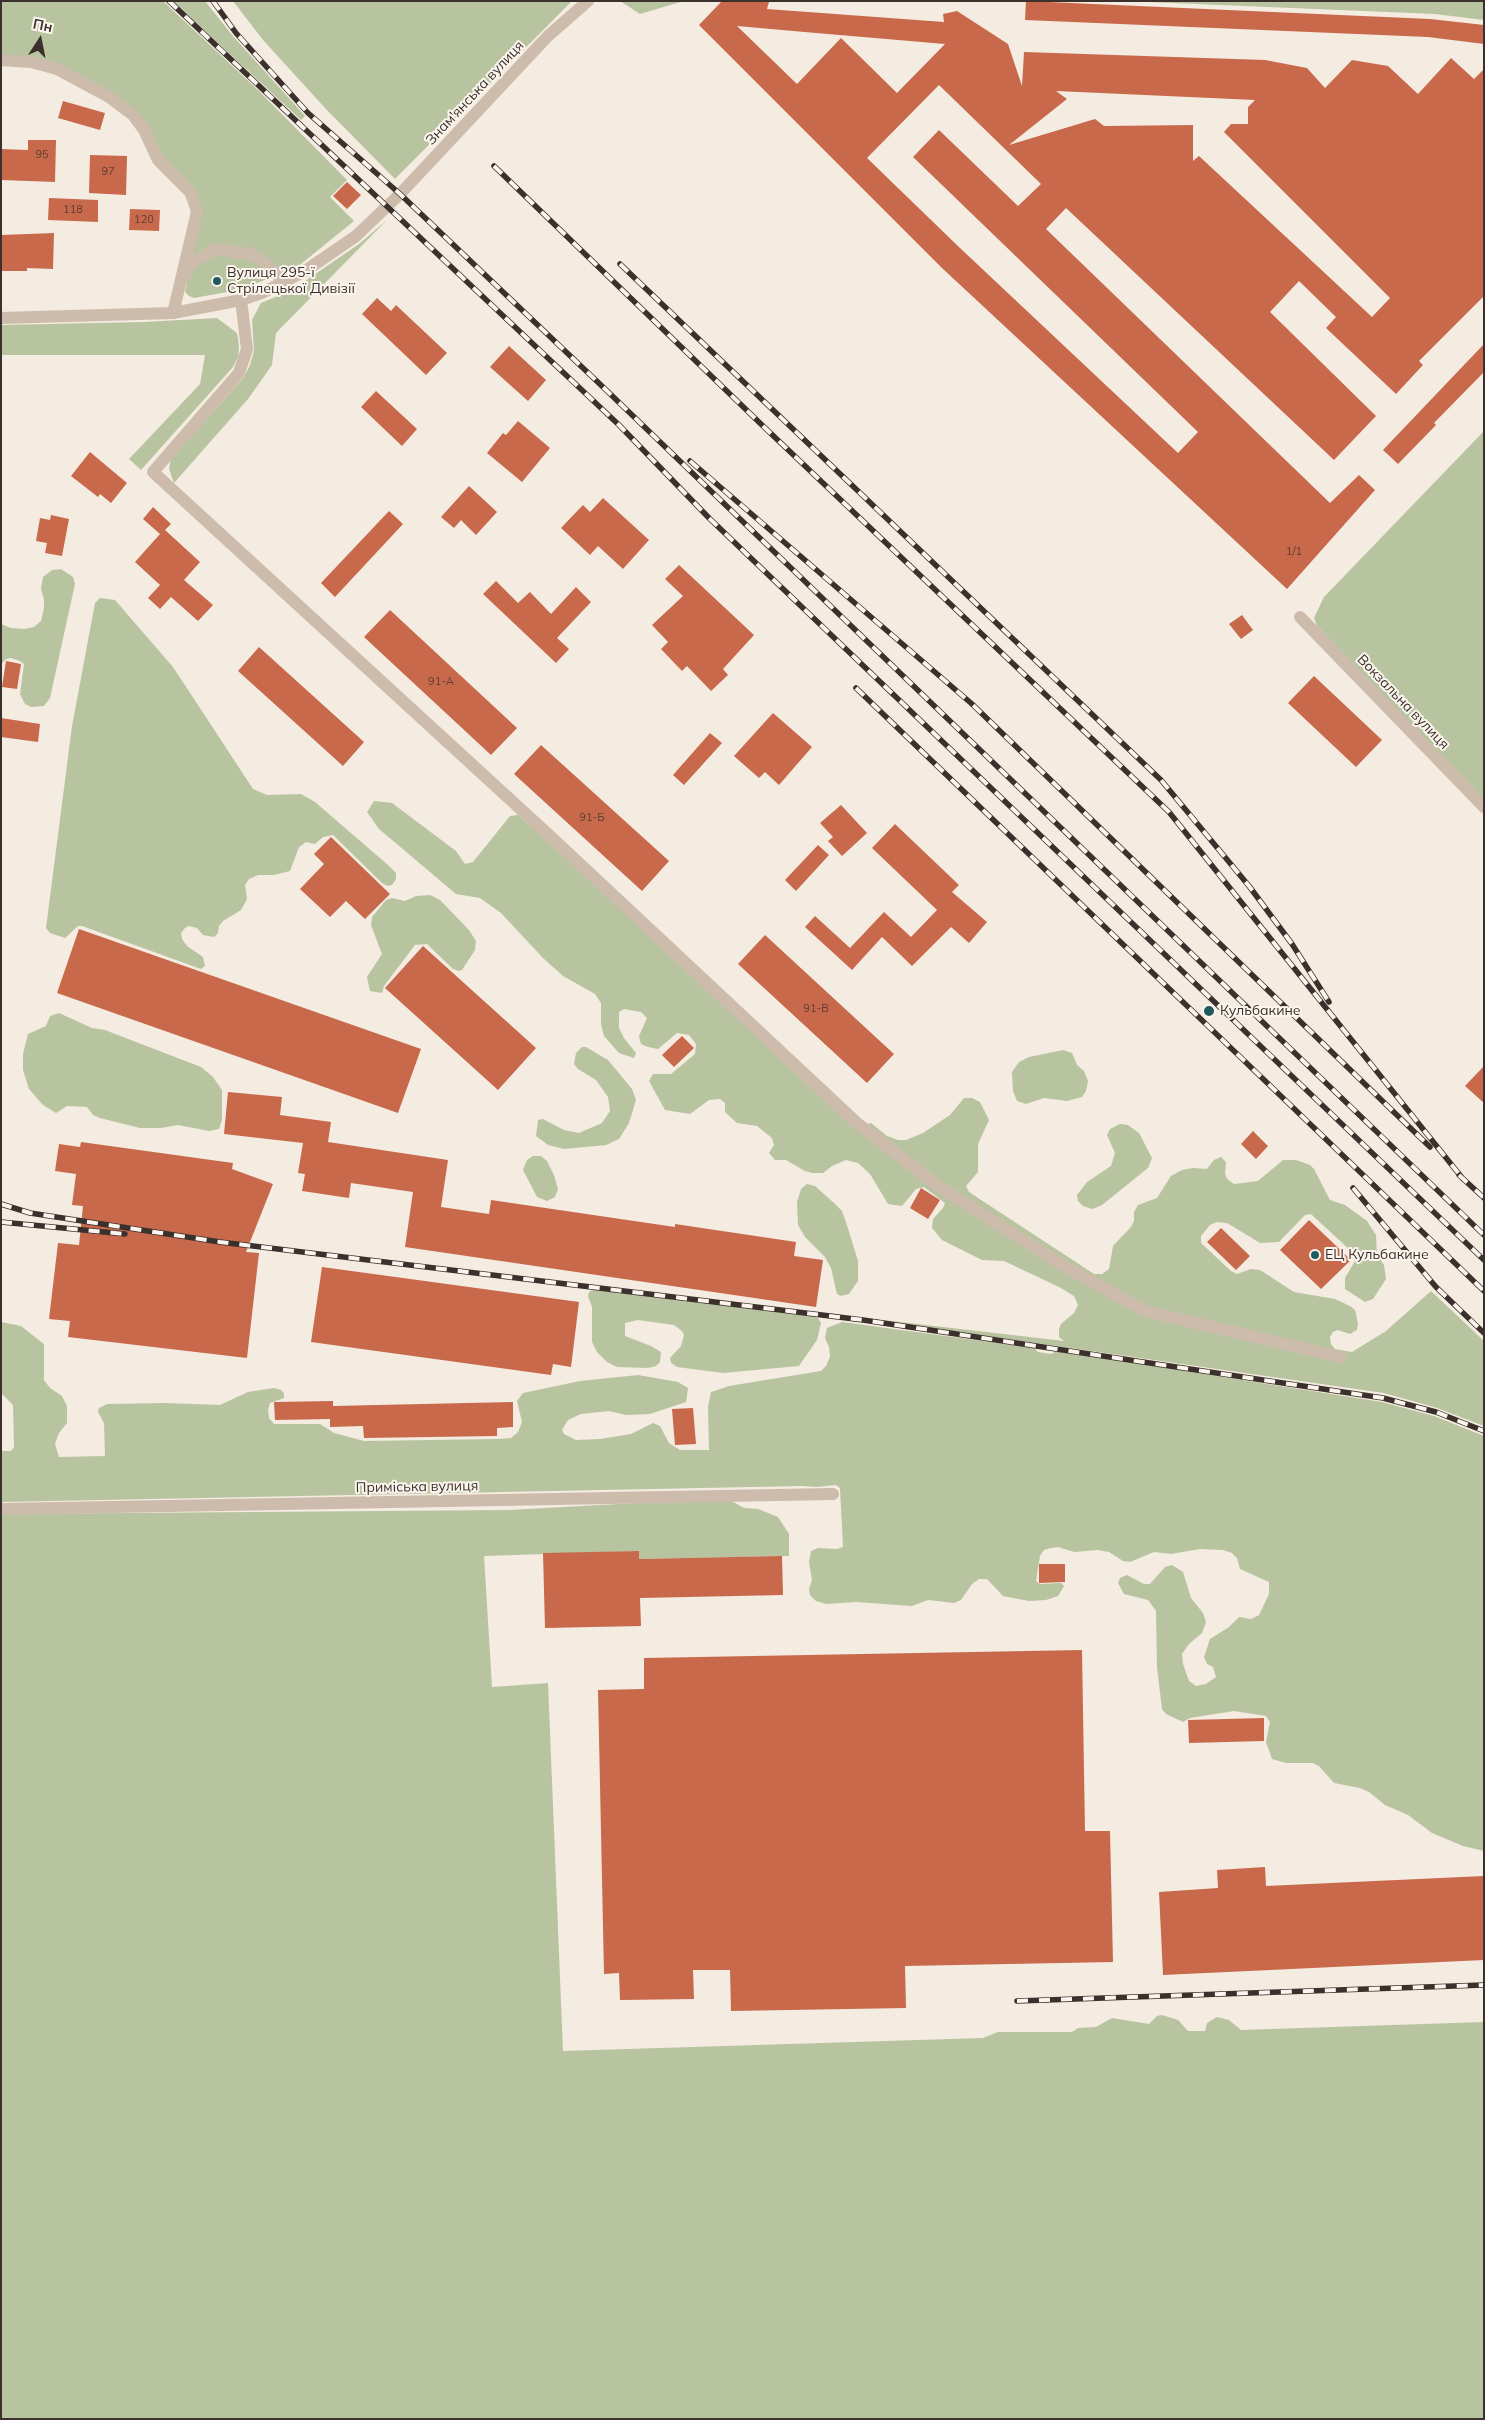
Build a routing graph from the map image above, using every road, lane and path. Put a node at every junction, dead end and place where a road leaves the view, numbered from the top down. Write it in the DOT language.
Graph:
graph roads {
  1 [pos="588,1"];
  2 [pos="1,60"];
  3 [pos="285,282"];
  4 [pos="180,284"];
  5 [pos="241,300"];
  6 [pos="173,313"];
  7 [pos="1,318"];
  8 [pos="1300,617"];
  9 [pos="1484,807"];
  10 [pos="1340,1357"];
  11 [pos="833,1494"];
  12 [pos="1,1509"];
  1 -- 3 [label="street, Знам'янська вулиця"];
  2 -- 4 [label="street"];
  3 -- 4 [label="street"];
  3 -- 5 [label="street, Знам'янська вулиця"];
  4 -- 6 [label="street"];
  5 -- 6 [label="street, Знам'янська вулиця"];
  5 -- 10 [label="street"];
  6 -- 7 [label="street, Знам'янська вулиця"];
  8 -- 9 [label="street, Вокзальна вулиця"];
  11 -- 12 [label="street, Приміська вулиця"];
}
